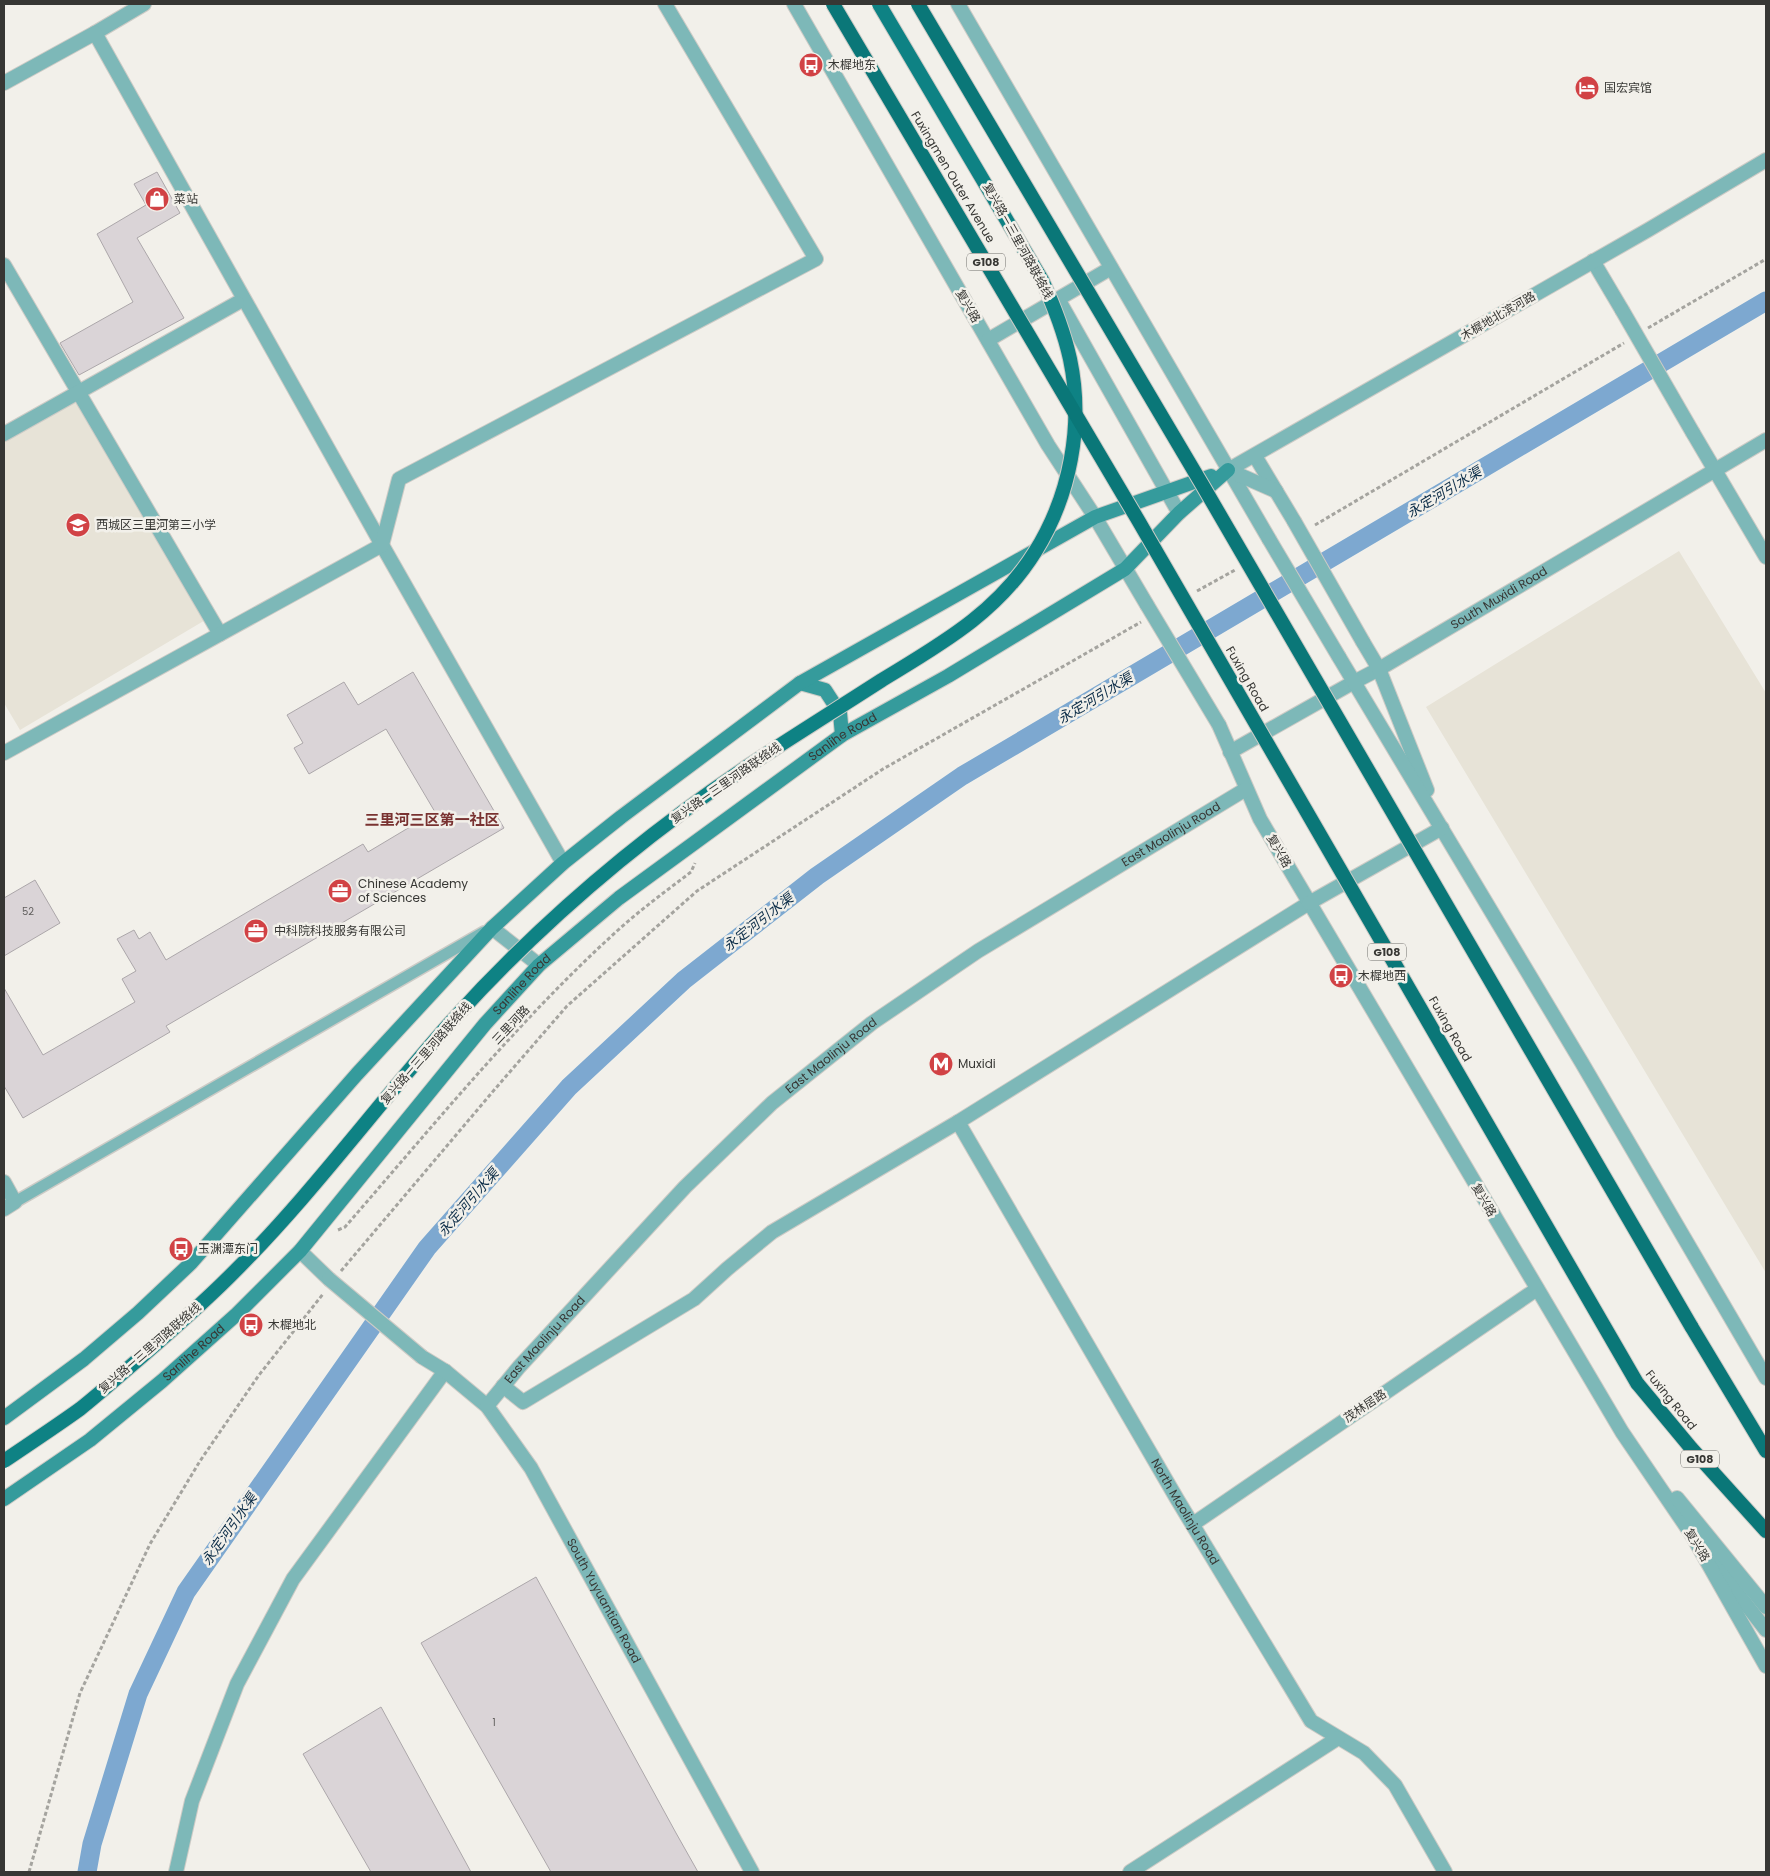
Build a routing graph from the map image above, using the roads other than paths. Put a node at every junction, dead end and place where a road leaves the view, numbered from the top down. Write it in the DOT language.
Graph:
graph roads {
  1 [pos="144,4"];
  2 [pos="665,4"];
  3 [pos="794,4"];
  4 [pos="833,4"];
  5 [pos="880,4"];
  6 [pos="918,4"];
  7 [pos="958,4"];
  8 [pos="95,33"];
  9 [pos="4,83"];
  10 [pos="1766,160"];
  11 [pos="1593,262"];
  12 [pos="4,265"];
  13 [pos="1111,268"];
  14 [pos="1058,299"];
  15 [pos="237,303"];
  16 [pos="988,340"];
  17 [pos="4,434"];
  18 [pos="1766,440"];
  19 [pos="1255,456"];
  20 [pos="1228,470"];
  21 [pos="1716,471"];
  22 [pos="1276,491"];
  23 [pos="1167,492"];
  24 [pos="1179,514"];
  25 [pos="1095,516"];
  26 [pos="1138,520"];
  27 [pos="382,545"];
  28 [pos="1766,557"];
  29 [pos="1126,569"];
  30 [pos="220,634"];
  31 [pos="1379,670"];
  32 [pos="1354,682"];
  33 [pos="800,683"];
  34 [pos="842,735"];
  35 [pos="1230,752"];
  36 [pos="4,753"];
  37 [pos="1246,789"];
  38 [pos="1442,828"];
  39 [pos="563,863"];
  40 [pos="1309,903"];
  41 [pos="492,928"];
  42 [pos="539,965"];
  43 [pos="958,1122"];
  44 [pos="4,1182"];
  45 [pos="10,1205"];
  46 [pos="300,1251"];
  47 [pos="1537,1289"];
  48 [pos="445,1371"];
  49 [pos="1766,1378"];
  50 [pos="503,1386"];
  51 [pos="487,1406"];
  52 [pos="4,1418"];
  53 [pos="1622,1432"];
  54 [pos="1766,1451"];
  55 [pos="4,1461"];
  56 [pos="4,1499"];
  57 [pos="1193,1524"];
  58 [pos="1766,1531"];
  59 [pos="1692,1535"];
  60 [pos="1766,1607"];
  61 [pos="1766,1630"];
  62 [pos="1766,1666"];
  63 [pos="1338,1738"];
  64 [pos="176,1872"];
  65 [pos="752,1872"];
  66 [pos="1130,1872"];
  67 [pos="1445,1872"];
  1 -- 8 [label="street"];
  2 -- 27 [label="street"];
  3 -- 16 [label="street, 复兴路"];
  4 -- 26 [label="highway, Fuxingmen Outer Avenue / G108, bridge"];
  5 -- 55 [label="main road, 复兴路—三里河路联络线, bridge"];
  6 -- 54 [label="highway, bridge"];
  7 -- 13 [label="street"];
  8 -- 9 [label="street"];
  8 -- 27 [label="street"];
  10 -- 11 [label="street, 木樨地北滨河路"];
  11 -- 19 [label="street, 木樨地北滨河路"];
  11 -- 21 [label="street, bridge"];
  12 -- 30 [label="street"];
  13 -- 14 [label="street"];
  13 -- 20 [label="street"];
  14 -- 16 [label="street"];
  14 -- 23 [label="street"];
  15 -- 17 [label="street"];
  16 -- 25 [label="street, 复兴路"];
  18 -- 21 [label="street, South Muxidi Road"];
  19 -- 20 [label="street, 木樨地北滨河路"];
  19 -- 22 [label="street"];
  20 -- 22 [label="street"];
  20 -- 23 [label="main road"];
  20 -- 24 [label="main road, Sanlihe Road"];
  20 -- 32 [label="street, bridge"];
  21 -- 28 [label="street"];
  21 -- 31 [label="street, South Muxidi Road"];
  22 -- 31 [label="street, bridge"];
  23 -- 24 [label="street"];
  23 -- 25 [label="main road"];
  24 -- 29 [label="main road, Sanlihe Road"];
  25 -- 29 [label="street, 复兴路"];
  25 -- 33 [label="main road"];
  26 -- 58 [label="highway, Fuxing Road / G108, bridge"];
  27 -- 30 [label="street"];
  27 -- 39 [label="street"];
  29 -- 34 [label="main road, Sanlihe Road"];
  29 -- 35 [label="street, 复兴路, bridge"];
  30 -- 36 [label="street"];
  31 -- 32 [label="street, South Muxidi Road"];
  31 -- 38 [label="street"];
  32 -- 35 [label="street, South Muxidi Road"];
  32 -- 38 [label="street"];
  33 -- 34 [label="main road"];
  33 -- 39 [label="main road"];
  34 -- 42 [label="main road, Sanlihe Road"];
  35 -- 37 [label="street, 复兴路"];
  37 -- 40 [label="street, 复兴路"];
  37 -- 50 [label="street, East Maolinju Road"];
  38 -- 40 [label="street"];
  38 -- 49 [label="street"];
  39 -- 41 [label="main road"];
  40 -- 43 [label="street"];
  40 -- 47 [label="street, 复兴路"];
  41 -- 42 [label="street"];
  41 -- 45 [label="lane"];
  41 -- 52 [label="main road"];
  42 -- 46 [label="main road, Sanlihe Road"];
  43 -- 50 [label="street"];
  43 -- 57 [label="street, North Maolinju Road"];
  44 -- 45 [label="street"];
  46 -- 48 [label="street, South Yuyuantian Road, bridge"];
  46 -- 56 [label="main road, Sanlihe Road"];
  47 -- 53 [label="street, 复兴路"];
  47 -- 57 [label="street, 茂林居路"];
  48 -- 51 [label="street, South Yuyuantian Road"];
  48 -- 64 [label="street"];
  50 -- 51 [label="street, East Maolinju Road"];
  51 -- 65 [label="street, South Yuyuantian Road"];
  53 -- 59 [label="street, 复兴路"];
  53 -- 60 [label="street"];
  57 -- 63 [label="street, North Maolinju Road"];
  59 -- 61 [label="street"];
  59 -- 62 [label="street, 复兴路"];
  63 -- 66 [label="street"];
  63 -- 67 [label="street, North Maolinju Road"];
}
